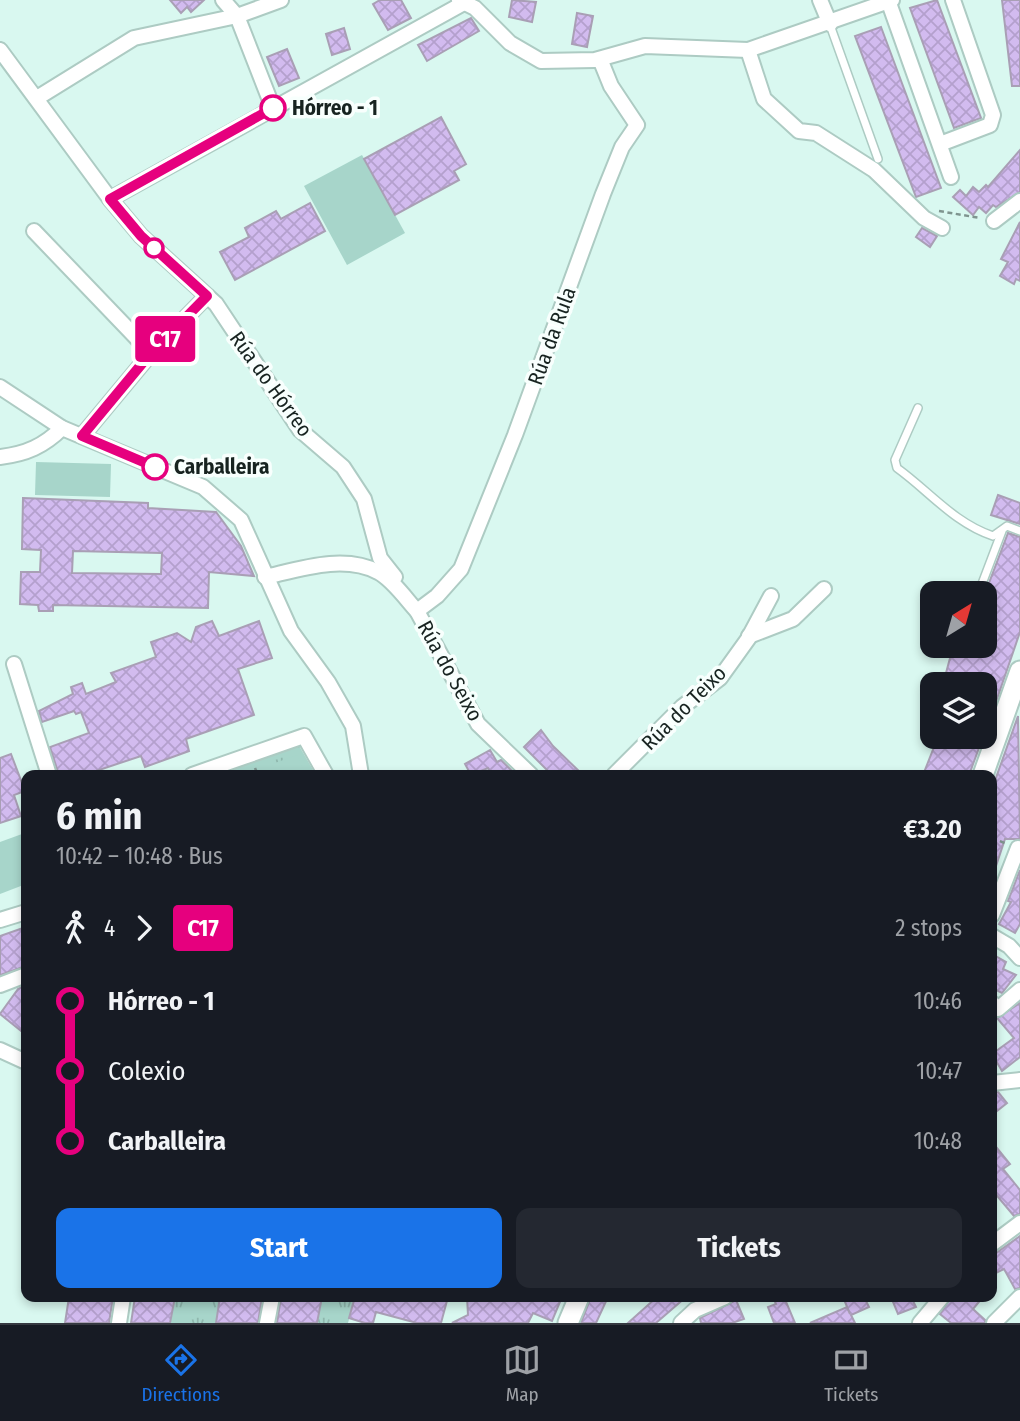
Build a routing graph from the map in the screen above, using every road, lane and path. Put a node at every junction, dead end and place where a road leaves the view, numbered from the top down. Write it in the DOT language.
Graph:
graph roads {
  1 [pos="223,0"];
  2 [pos="281,0"];
  3 [pos="820,0"];
  4 [pos="953,0"];
  5 [pos="462,1"];
  6 [pos="891,2"];
  7 [pos="237,16"];
  8 [pos="830,24"];
  9 [pos="0,50"];
  10 [pos="748,50"];
  11 [pos="600,59"];
  12 [pos="37,98"];
  13 [pos="273,108"];
  14 [pos="940,144"];
  15 [pos="878,159"];
  16 [pos="951,177"];
  17 [pos="110,199"];
  18 [pos="1020,201"];
  19 [pos="911,205"];
  20 [pos="994,221"];
  21 [pos="942,228"];
  22 [pos="34,231"];
  23 [pos="207,296"];
  24 [pos="150,354"];
  25 [pos="0,387"];
  26 [pos="918,408"];
  27 [pos="62,428"];
  28 [pos="82,436"];
  29 [pos="0,457"];
  30 [pos="1002,531"];
  31 [pos="1020,531"];
  32 [pos="387,568"];
  33 [pos="265,578"];
  34 [pos="983,581"];
  35 [pos="824,590"];
  36 [pos="771,596"];
  37 [pos="419,609"];
  38 [pos="749,636"];
  39 [pos="14,664"];
  40 [pos="1020,671"];
  41 [pos="47,770"];
  42 [pos="206,770"];
  43 [pos="323,770"];
  44 [pos="360,770"];
  45 [pos="521,770"];
  46 [pos="619,770"];
  47 [pos="985,770"];
  48 [pos="1018,848"];
  49 [pos="997,902"];
  50 [pos="21,914"];
  51 [pos="0,920"];
  52 [pos="997,939"];
  53 [pos="1018,952"];
  54 [pos="21,977"];
  55 [pos="0,985"];
  56 [pos="1020,990"];
  57 [pos="997,1008"];
  58 [pos="0,1049"];
  59 [pos="21,1060"];
  60 [pos="1020,1080"];
  61 [pos="997,1082"];
  62 [pos="1020,1223"];
  63 [pos="997,1240"];
  64 [pos="1020,1297"];
  65 [pos="122,1302"];
  66 [pos="271,1302"];
  67 [pos="577,1302"];
  68 [pos="704,1302"];
  69 [pos="938,1302"];
  70 [pos="924,1318"];
  71 [pos="119,1323"];
  72 [pos="267,1323"];
  73 [pos="568,1323"];
  74 [pos="681,1323"];
  75 [pos="995,1323"];
  1 -- 7 [label="street"];
  2 -- 7 [label="street"];
  3 -- 8 [label="street"];
  4 -- 14 [label="street"];
  5 -- 11 [label="street"];
  5 -- 13 [label="street"];
  6 -- 8 [label="street"];
  6 -- 14 [label="street"];
  7 -- 12 [label="street"];
  7 -- 13 [label="street"];
  8 -- 10 [label="street"];
  8 -- 15 [label="lane"];
  9 -- 12 [label="street, Rúa do Hórreo"];
  10 -- 11 [label="street"];
  10 -- 19 [label="street"];
  11 -- 37 [label="street, Rúa da Rula"];
  12 -- 17 [label="street, Rúa do Hórreo"];
  13 -- 17 [label="street"];
  14 -- 16 [label="street"];
  17 -- 23 [label="street, Rúa do Hórreo"];
  18 -- 20 [label="street"];
  19 -- 20 [label="path"];
  19 -- 21 [label="street"];
  22 -- 24 [label="street"];
  23 -- 24 [label="street"];
  23 -- 32 [label="street, Rúa do Hórreo"];
  24 -- 28 [label="street"];
  25 -- 27 [label="street"];
  26 -- 30 [label="lane"];
  27 -- 28 [label="street"];
  27 -- 29 [label="street"];
  28 -- 33 [label="street"];
  30 -- 31 [label="lane"];
  30 -- 34 [label="lane"];
  32 -- 37 [label="street, Rúa do Seixo"];
  33 -- 37 [label="street, Rúa do Seixo"];
  33 -- 44 [label="street"];
  35 -- 38 [label="street"];
  36 -- 38 [label="street, Rúa do Teixo"];
  37 -- 45 [label="street, Rúa do Seixo"];
  38 -- 46 [label="street, Rúa do Teixo"];
  39 -- 41 [label="street"];
  40 -- 47 [label="street"];
  42 -- 43 [label="street"];
  48 -- 49 [label="street"];
  50 -- 51 [label="street"];
  52 -- 53 [label="street"];
  54 -- 55 [label="street"];
  56 -- 57 [label="street"];
  58 -- 59 [label="street"];
  60 -- 61 [label="street"];
  62 -- 63 [label="street"];
  64 -- 75 [label="street"];
  65 -- 71 [label="street"];
  66 -- 72 [label="street"];
  67 -- 73 [label="street"];
  68 -- 74 [label="street"];
  69 -- 70 [label="street"];
}
